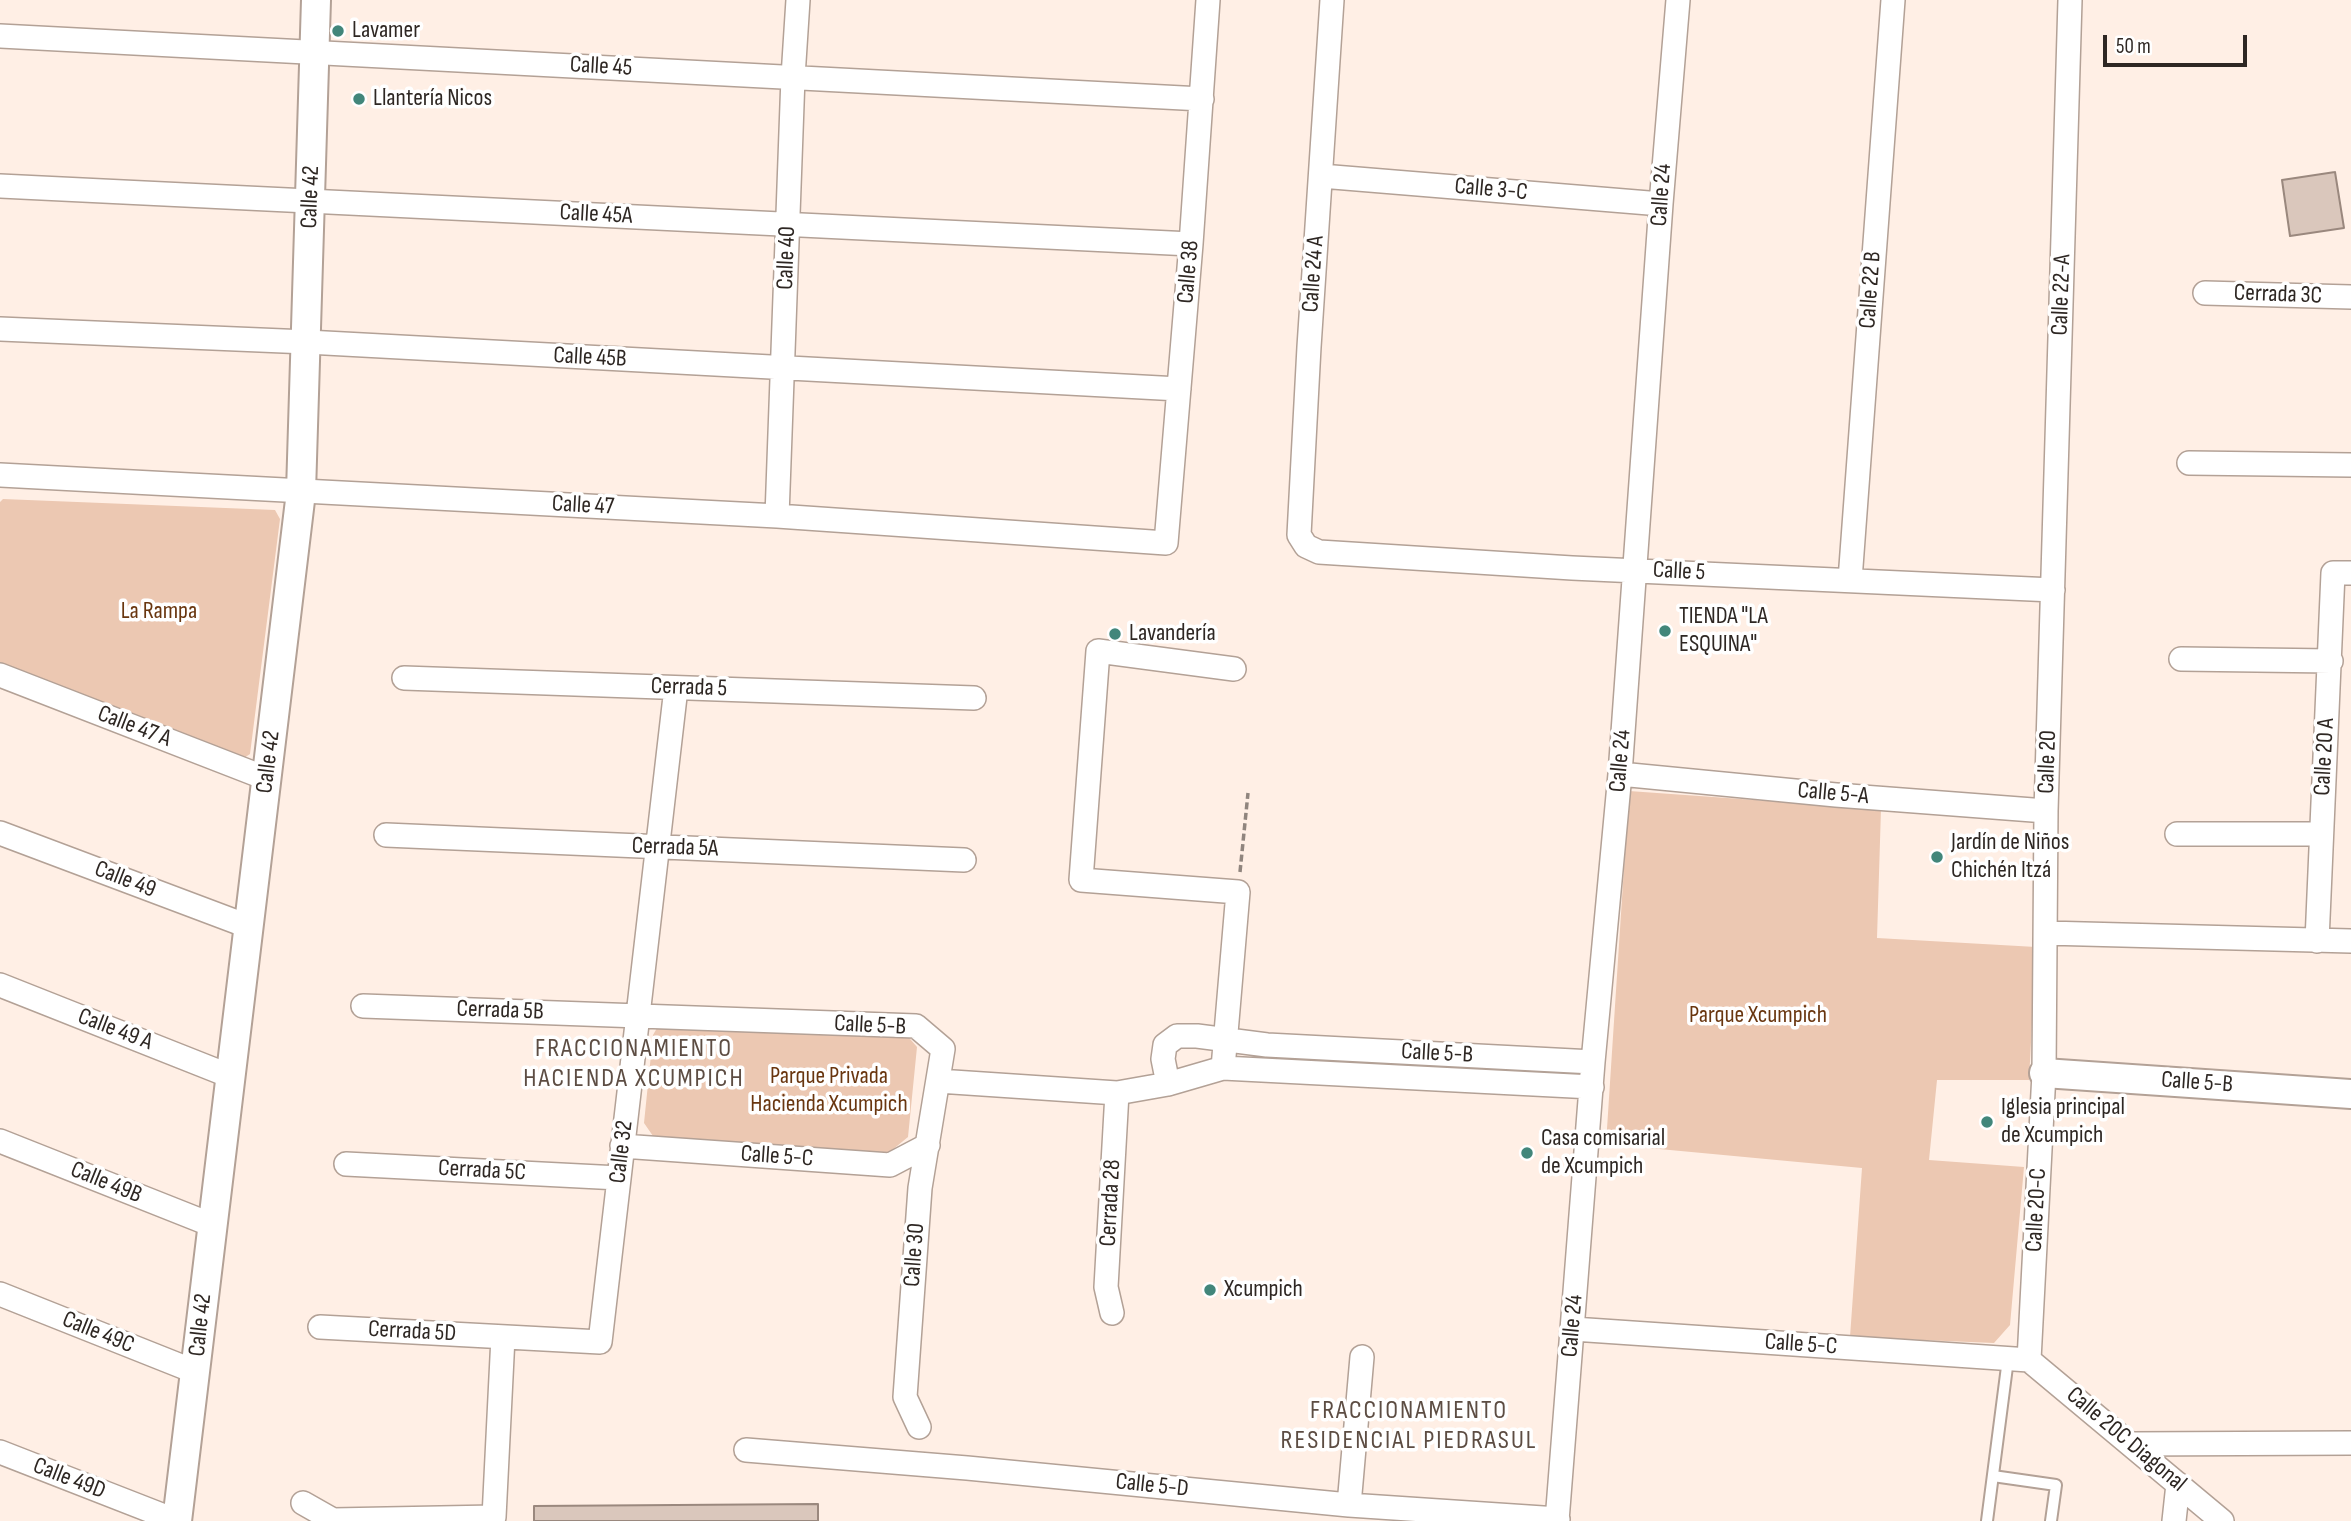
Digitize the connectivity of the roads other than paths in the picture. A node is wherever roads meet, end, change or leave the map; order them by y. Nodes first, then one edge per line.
1 (316, 0) edge
2 (798, 0) edge
3 (1208, 0) edge
4 (1332, 0) edge
5 (1678, 0) edge
6 (1893, 0) edge
7 (2070, 0) edge
8 (0, 36) edge
9 (314, 53) junction
10 (793, 77) junction
11 (1202, 99) junction
12 (1321, 176) junction
13 (0, 186) edge
14 (311, 202) junction
15 (1661, 204) junction
16 (788, 223) junction
17 (1191, 244) junction
18 (2205, 293) dead end
19 (2351, 297) edge
20 (0, 329) edge
21 (307, 342) junction
22 (784, 368) junction
23 (1179, 389) junction
24 (2189, 463) dead end
25 (2351, 465) edge
26 (0, 475) edge
27 (300, 492) junction
28 (777, 516) junction
29 (1166, 544) joint
30 (1306, 546) joint
31 (1635, 570) junction
32 (2342, 573) edge
33 (1850, 580) junction
34 (2053, 590) junction
35 (2181, 659) dead end
36 (2331, 661) junction
37 (1234, 669) dead end
38 (0, 676) edge
39 (404, 678) dead end
40 (676, 688) junction
41 (974, 698) dead end
42 (1620, 774) junction
43 (268, 779) junction
44 (2046, 811) junction
45 (0, 833) edge
46 (2177, 834) dead end
47 (2321, 834) junction
48 (386, 835) dead end
49 (657, 847) junction
50 (964, 860) dead end
51 (250, 927) junction
52 (2046, 933) junction
53 (2317, 941) junction
54 (2351, 941) edge
55 (0, 985) edge
56 (363, 1006) dead end
57 (638, 1016) junction
58 (1225, 1040) junction
59 (1593, 1062) junction
60 (1223, 1068) junction
61 (2044, 1073) junction
62 (230, 1076) junction
63 (938, 1081) junction
64 (1168, 1084) junction
65 (1592, 1087) junction
66 (1116, 1093) junction
67 (2351, 1094) edge
68 (0, 1142) edge
69 (928, 1144) junction
70 (622, 1146) junction
71 (346, 1164) dead end
72 (619, 1178) junction
73 (212, 1225) junction
74 (0, 1294) edge
75 (1112, 1313) dead end
76 (320, 1327) dead end
77 (1573, 1329) junction
78 (503, 1337) junction
79 (1362, 1357) dead end
80 (2019, 1359) junction
81 (196, 1372) junction
82 (919, 1427) dead end
83 (2351, 1443) edge
84 (2131, 1444) junction
85 (746, 1450) dead end
86 (0, 1452) edge
87 (1993, 1476) junction
88 (2178, 1484) junction
89 (303, 1503) dead end
90 (1349, 1504) junction
91 (1557, 1520) edge
92 (177, 1521) edge
93 (1987, 1521) edge
94 (2051, 1521) edge
95 (2174, 1521) edge
96 (2222, 1521) edge

1 - 9 street, Calle 42
2 - 10 street, Calle 40
3 - 11 street, Calle 38
4 - 12 street, Calle 24 A
5 - 15 street, Calle 24
6 - 33 street, Calle 22 B
7 - 34 street, Calle 22-A
8 - 9 street, Calle 45
9 - 10 street, Calle 45
9 - 14 street, Calle 42
10 - 11 street, Calle 45
10 - 16 street, Calle 40
11 - 17 street, Calle 38
12 - 15 street, Calle 3-C
12 - 30 street, Calle 24 A
13 - 14 street, Calle 45A
14 - 16 street, Calle 45A
14 - 21 street, Calle 42
15 - 31 street, Calle 24
16 - 17 street, Calle 45A
16 - 22 street, Calle 40
17 - 23 street, Calle 38
18 - 19 street, Cerrada 3C
20 - 21 street, Calle 45B
21 - 22 street, Calle 45B
21 - 27 street, Calle 42
22 - 23 street, Calle 45B
22 - 28 street, Calle 40
23 - 29 street, Calle 38
24 - 25 street
26 - 27 street, Calle 47
27 - 28 street, Calle 47
27 - 43 street, Calle 42
28 - 29 street, Calle 47
30 - 31 street, Calle 5
31 - 33 street, Calle 5
31 - 42 street, Calle 24
32 - 36 street, Calle 20 A
33 - 34 street, Calle 5
34 - 44 street, Calle 20
35 - 36 street
36 - 47 street, Calle 20 A
37 - 58 street
38 - 43 street, Calle 47 A
39 - 40 street, Cerrada 5
40 - 41 street, Cerrada 5
40 - 49 street, Calle 32
42 - 44 street, Calle 5-A
42 - 59 street, Calle 24
43 - 51 street, Calle 42
44 - 52 street, Calle 20
45 - 51 street, Calle 49
46 - 47 street
47 - 53 street, Calle 20 A
48 - 49 street, Cerrada 5A
49 - 50 street, Cerrada 5A
49 - 57 street, Calle 32
51 - 62 street, Calle 42
52 - 53 street
52 - 61 street, Calle 20-C
53 - 54 street
55 - 62 street, Calle 49 A
56 - 57 street, Cerrada 5B
57 - 63 street, Calle 5-B
57 - 70 street, Calle 32
58 - 59 street, Calle 5-B
58 - 60 street
58 - 64 street, Calle 5-B
59 - 65 street, Calle 24
60 - 64 street, Calle 5-B
60 - 65 street, Calle 5-B
61 - 67 street, Calle 5-B
61 - 80 street, Calle 20-C
62 - 73 street, Calle 42
63 - 66 street, Calle 5-B
63 - 69 street, Calle 30
64 - 66 street, Calle 5-B
65 - 77 street, Calle 24
66 - 75 street, Cerrada 28
68 - 73 street, Calle 49B
69 - 70 street, Calle 5-C
69 - 82 street, Calle 30
70 - 72 street, Calle 32
71 - 72 street, Cerrada 5C
72 - 78 street, Calle 32
73 - 81 street, Calle 42
74 - 81 street, Calle 49C
76 - 78 street, Cerrada 5D
77 - 80 street, Calle 5-C
77 - 91 street, Calle 24
78 - 89 street
79 - 90 street
80 - 84 street, Calle 20C Diagonal
80 - 87 lane
81 - 92 street, Calle 42
83 - 84 street
84 - 88 street, Calle 20C Diagonal
85 - 90 street, Calle 5-D
86 - 92 street, Calle 49D
87 - 93 lane
87 - 94 lane
88 - 95 street
88 - 96 street, Calle 20C Diagonal
90 - 91 street, Calle 5-D

